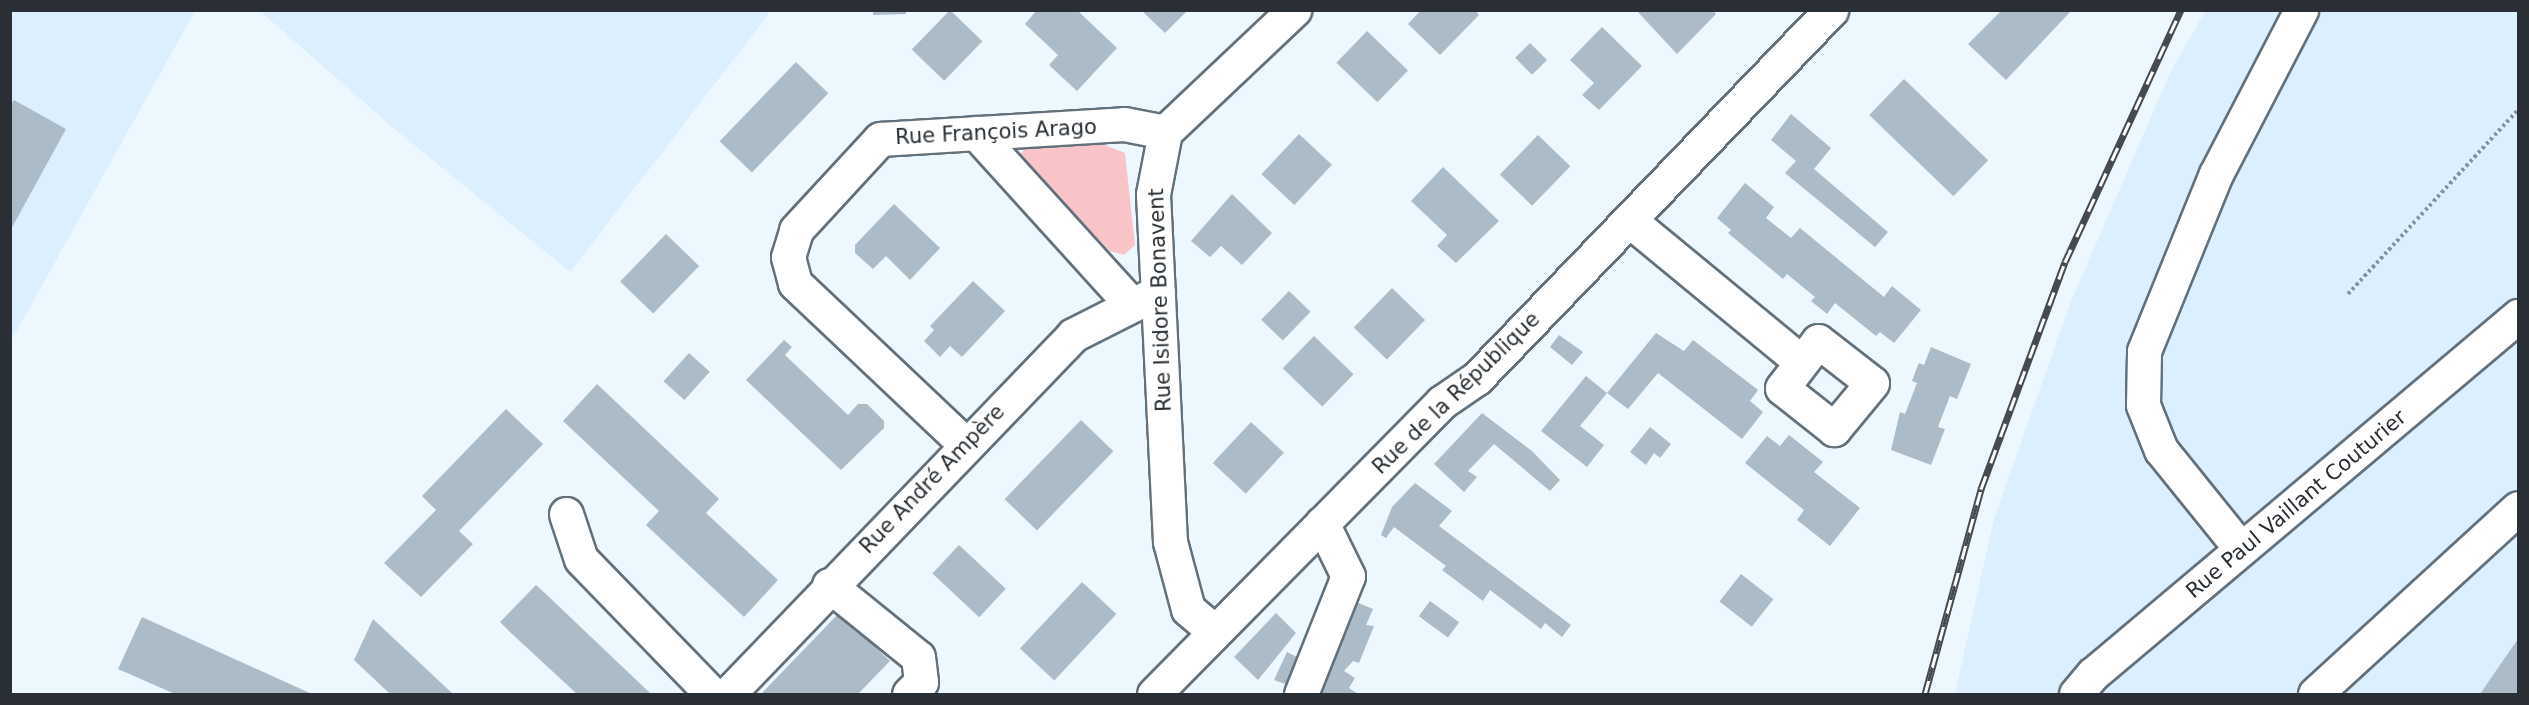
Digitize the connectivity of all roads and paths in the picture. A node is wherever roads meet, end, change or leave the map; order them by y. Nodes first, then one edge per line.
1 (1294, 10) edge
2 (1831, 10) edge
3 (2301, 10) edge
4 (2518, 110) edge
5 (1165, 132) junction
6 (976, 133) junction
7 (1629, 220) junction
8 (2348, 294) dead end
9 (1145, 299) junction
10 (2518, 316) edge
11 (1802, 362) dead end
12 (965, 444) junction
13 (2518, 508) edge
14 (567, 514) dead end
15 (1322, 523) junction
16 (2241, 549) junction
17 (830, 585) junction
18 (1214, 631) junction
19 (712, 694) edge
20 (728, 694) edge
21 (909, 694) edge
22 (1154, 694) edge
23 (1302, 694) edge
24 (2076, 694) edge
25 (2314, 694) edge

1 - 5 street
2 - 7 street, Rue de la République
3 - 16 street
4 - 8 path
5 - 6 street, Rue François Arago
5 - 9 street, Rue Isidore Bonavent
6 - 9 street
6 - 12 street, Rue François Arago
7 - 11 street
7 - 15 street, Rue de la République
9 - 12 street, Rue André Ampère
9 - 18 street, Rue Isidore Bonavent
10 - 16 street, Rue Paul Vaillant Couturier
12 - 17 street, Rue André Ampère
13 - 25 street
14 - 19 street
15 - 18 street, Rue de la République
15 - 23 street
16 - 24 street, Rue Paul Vaillant Couturier
17 - 20 street, Rue André Ampère
17 - 21 street
18 - 22 street, Rue de la République

